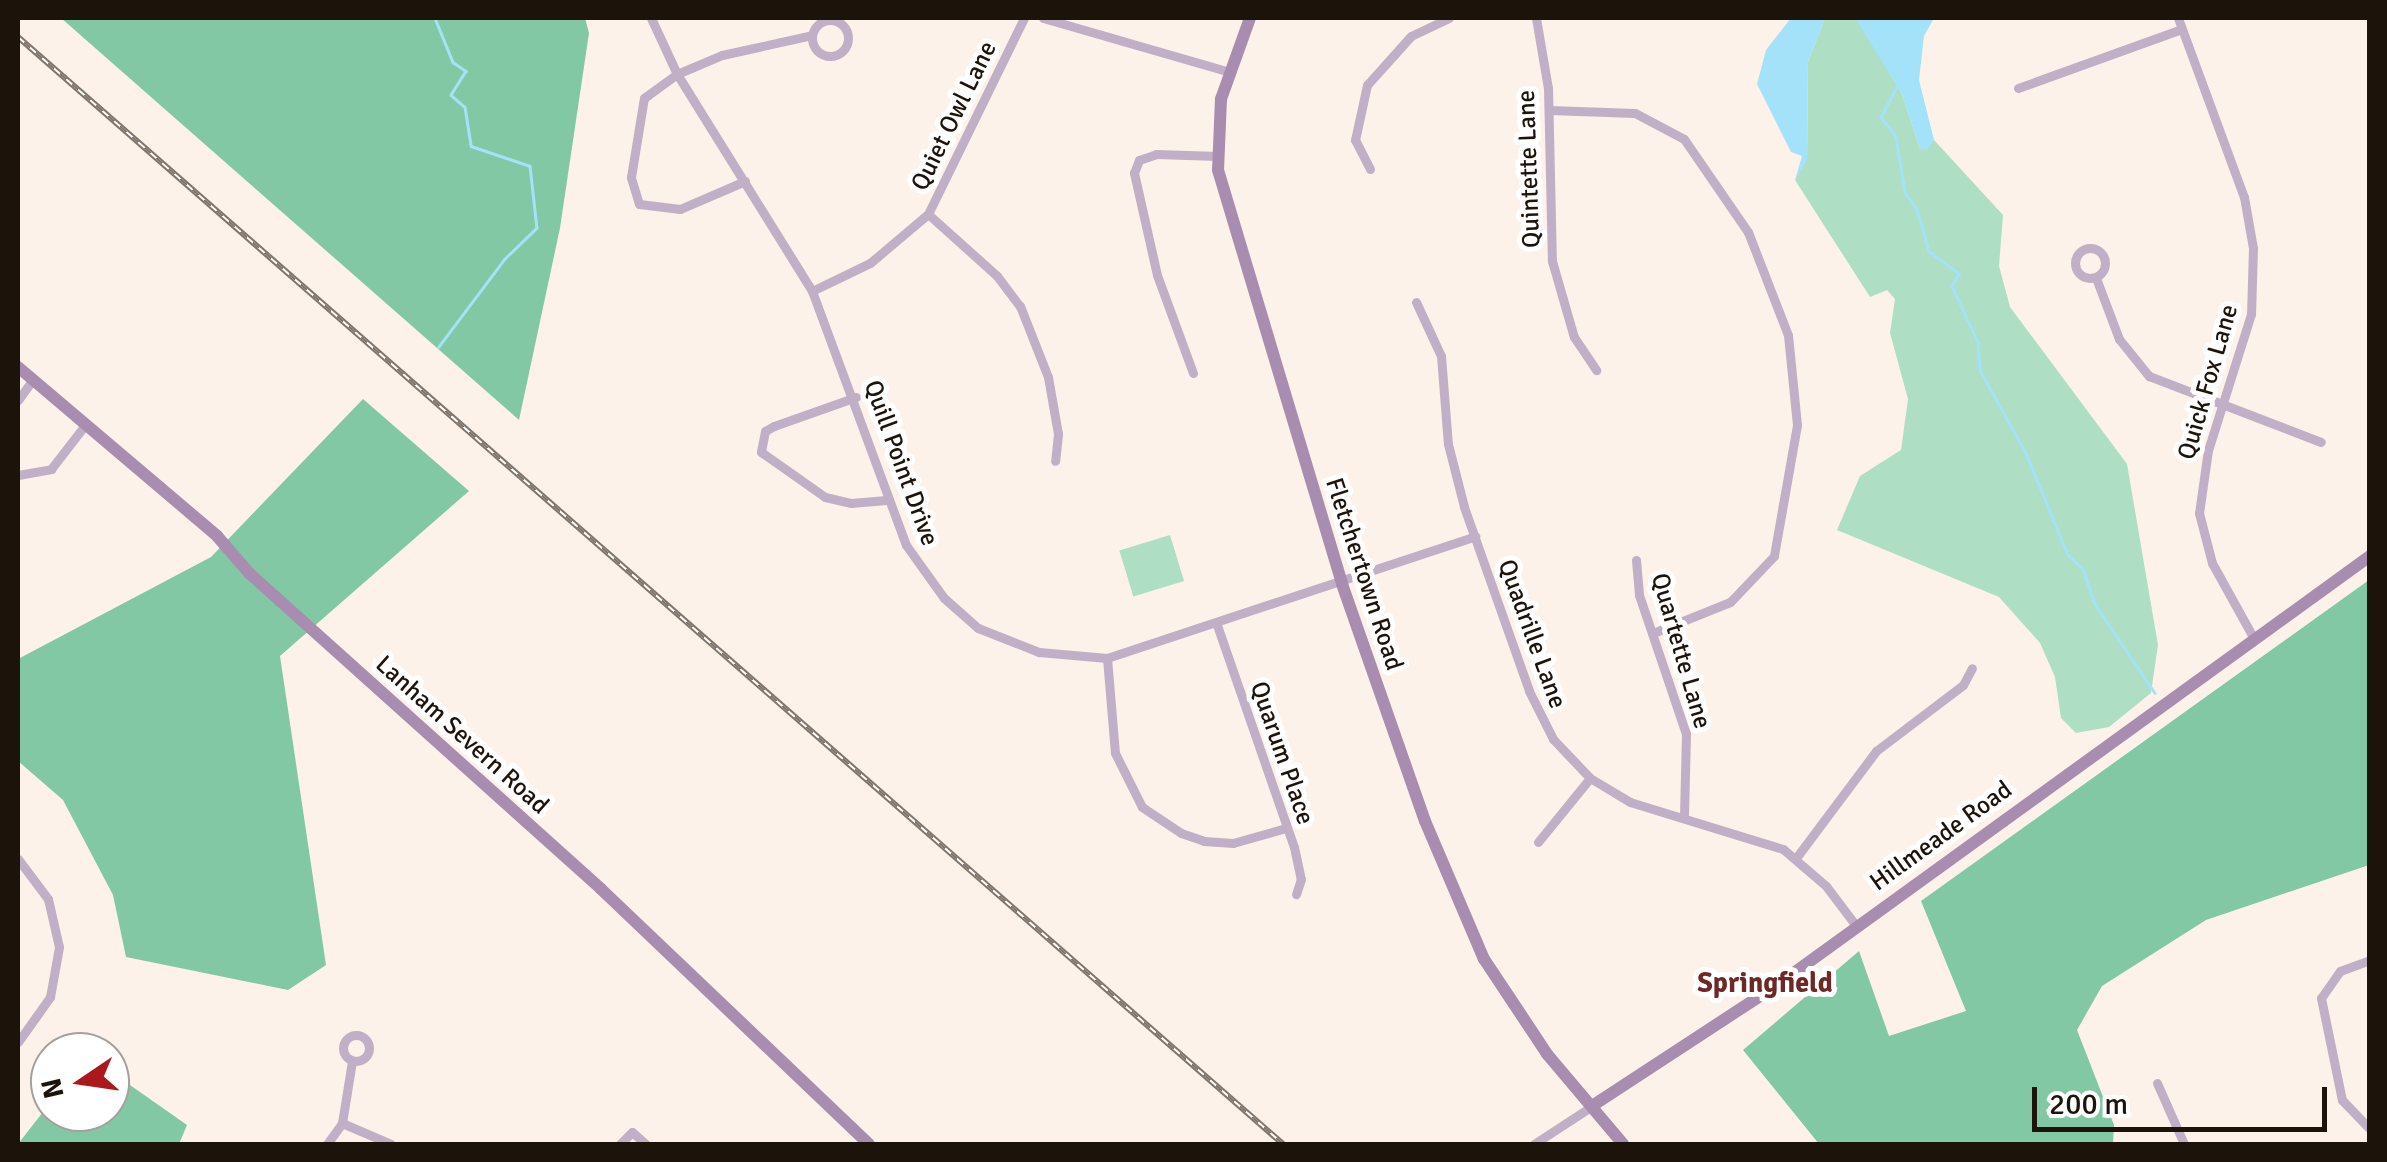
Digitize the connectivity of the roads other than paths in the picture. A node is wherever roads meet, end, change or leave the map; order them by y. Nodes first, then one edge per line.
1 (651, 18) edge
2 (1024, 18) edge
3 (1043, 18) edge
4 (1250, 18) edge
5 (1449, 18) edge
6 (1536, 18) edge
7 (2178, 18) edge
8 (2182, 29) junction
9 (812, 35) junction
10 (1227, 71) junction
11 (677, 74) junction
12 (2018, 88) dead end
13 (1549, 110) junction
14 (1218, 156) junction
15 (1370, 169) dead end
16 (745, 181) junction
17 (928, 214) junction
18 (2096, 278) dead end
19 (812, 291) junction
20 (1416, 302) dead end
21 (18, 367) edge
22 (1596, 370) dead end
23 (1193, 373) dead end
24 (32, 381) junction
25 (856, 397) junction
26 (18, 400) edge
27 (2222, 408) junction
28 (86, 425) junction
29 (2320, 442) dead end
30 (1055, 461) dead end
31 (18, 475) edge
32 (889, 500) junction
33 (1475, 536) junction
34 (2370, 556) edge
35 (1636, 560) dead end
36 (1342, 584) junction
37 (1217, 626) junction
38 (1653, 633) junction
39 (2252, 637) junction
40 (1107, 658) junction
41 (1972, 668) dead end
42 (1590, 778) junction
43 (1684, 814) junction
44 (1286, 828) junction
45 (1538, 842) dead end
46 (1796, 858) junction
47 (18, 859) edge
48 (1296, 894) dead end
49 (1856, 927) junction
50 (2370, 960) edge
51 (18, 1042) edge
52 (352, 1061) dead end
53 (2157, 1083) dead end
54 (1592, 1106) junction
55 (342, 1123) junction
56 (2370, 1129) edge
57 (327, 1144) edge
58 (391, 1144) edge
59 (620, 1144) edge
60 (646, 1144) edge
61 (869, 1144) edge
62 (1534, 1144) edge
63 (1623, 1144) edge
64 (2184, 1144) edge

1 - 11 street, Quill Point Drive
2 - 17 street, Quiet Owl Lane
3 - 10 street
4 - 10 street, Fletchertown Road
5 - 15 street
6 - 13 street, Quintette Lane
7 - 8 street, Quick Fox Lane
8 - 12 street
8 - 27 street, Quick Fox Lane
9 - 9 street
9 - 11 street
10 - 14 street, Fletchertown Road
11 - 16 street, Quill Point Drive
11 - 16 street
13 - 22 street, Quintette Lane
13 - 38 street
14 - 23 street
14 - 36 street, Fletchertown Road
16 - 19 street, Quill Point Drive
17 - 19 street, Quiet Owl Lane
17 - 30 street
18 - 27 street
19 - 25 street, Quill Point Drive
20 - 33 street, Quadrille Lane
21 - 24 street, Lanham Severn Road
24 - 26 street
24 - 28 street, Lanham Severn Road
25 - 32 street, Quill Point Drive
25 - 32 street
27 - 29 street
27 - 39 street, Quick Fox Lane
28 - 31 street
28 - 61 street, Lanham Severn Road
32 - 40 street, Quill Point Drive
33 - 36 street, Quill Point Drive
33 - 42 street, Quadrille Lane
34 - 39 street, Hillmeade Road
35 - 38 street, Quartette Lane
36 - 37 street, Quill Point Drive
36 - 54 street, Fletchertown Road
37 - 40 street, Quill Point Drive
37 - 44 street, Quarum Place
38 - 43 street, Quartette Lane
39 - 49 street, Hillmeade Road
40 - 44 street
41 - 46 street
42 - 43 street, Quadrille Lane
42 - 45 street
43 - 46 street, Quadrille Lane
44 - 48 street, Quarum Place
46 - 49 street, Quadrille Lane
47 - 51 street
49 - 54 street, Hillmeade Road
50 - 56 street
52 - 55 street
53 - 64 street
54 - 62 street, Hillmeade Road
54 - 63 street, Fletchertown Road
55 - 57 street
55 - 58 street
59 - 60 street

